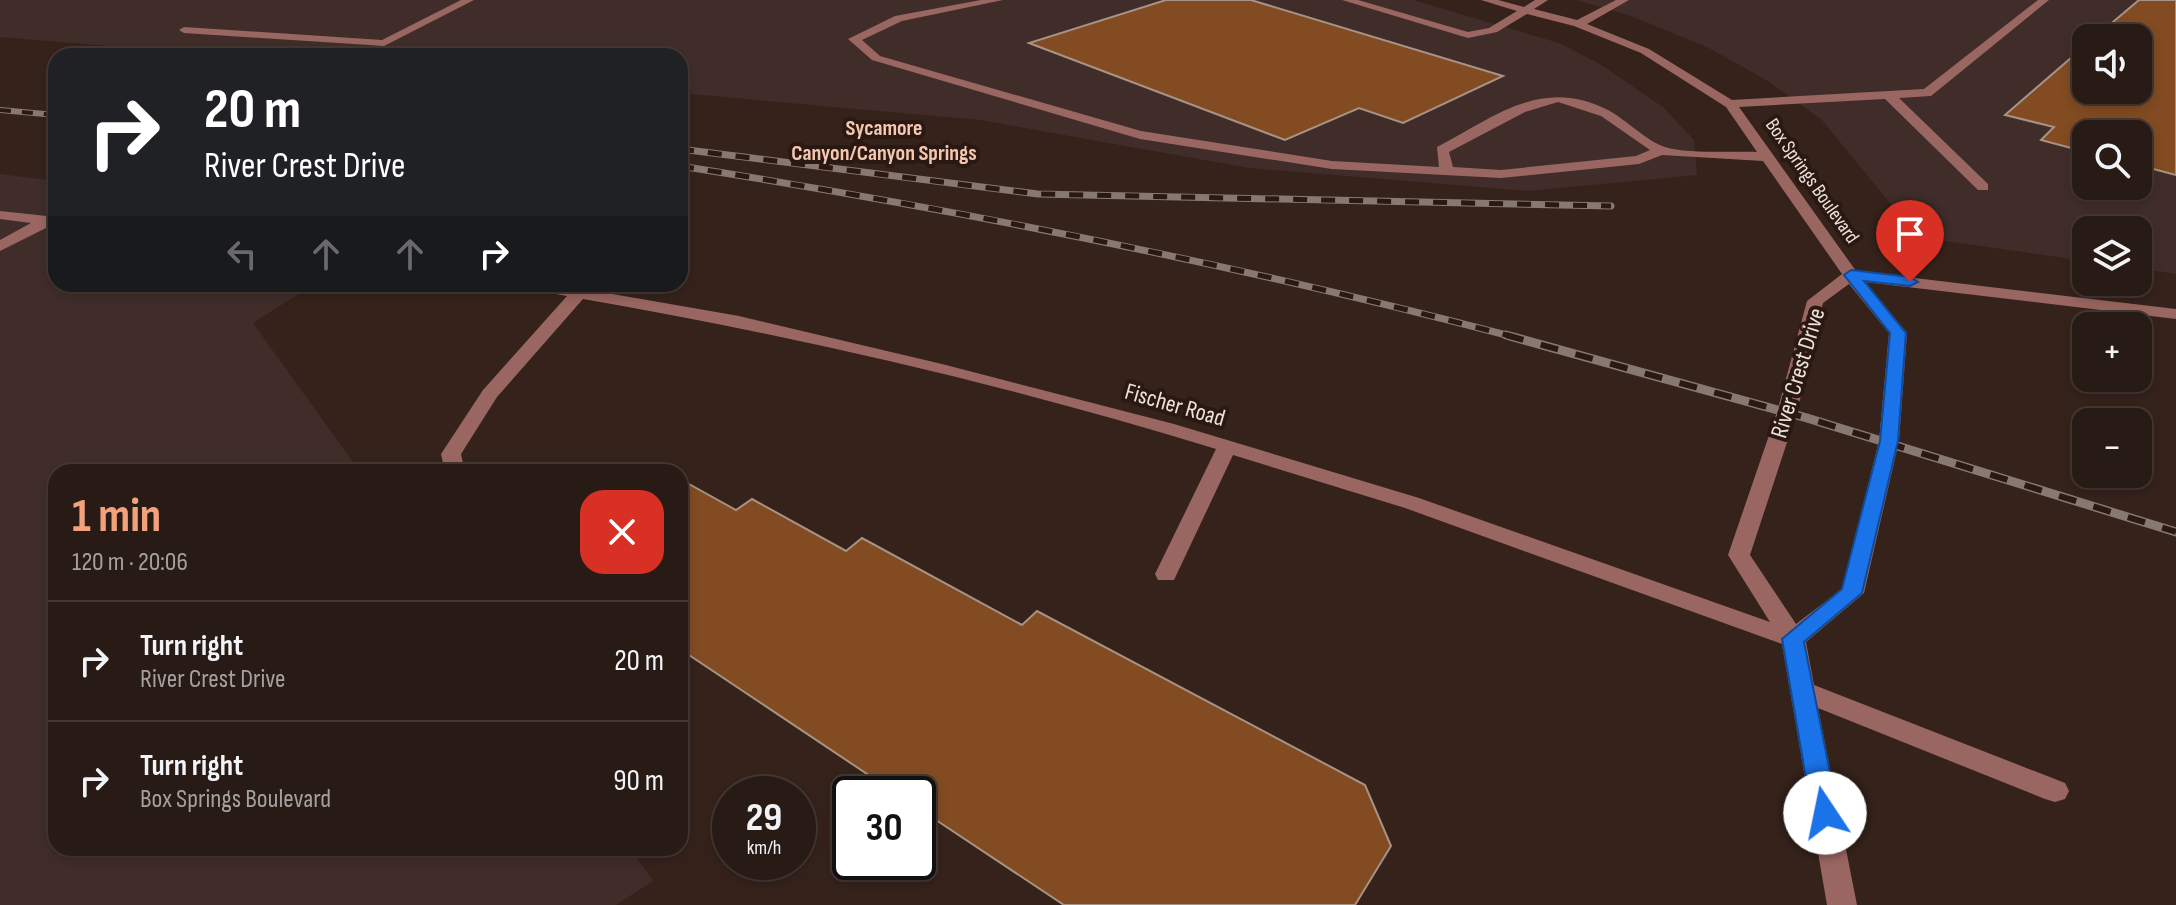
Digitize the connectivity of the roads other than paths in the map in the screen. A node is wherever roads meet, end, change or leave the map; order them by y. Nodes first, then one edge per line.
1 (469, 0) edge
2 (998, 0) edge
3 (1346, 0) edge
4 (1486, 0) edge
5 (1543, 0) edge
6 (1624, 0) edge
7 (2044, 0) edge
8 (1523, 10) junction
9 (1578, 24) junction
10 (184, 30) dead end
11 (1888, 95) junction
12 (1730, 104) junction
13 (1660, 151) junction
14 (1770, 157) junction
15 (1447, 170) junction
16 (1983, 187) dead end
17 (0, 215) edge
18 (48, 221) edge
19 (48, 222) edge
20 (0, 246) edge
21 (1851, 275) junction
22 (573, 292) edge
23 (579, 293) junction
24 (2176, 314) edge
25 (1227, 447) junction
26 (453, 464) edge
27 (1166, 574) dead end
28 (1793, 639) junction
29 (1802, 691) junction
30 (2055, 791) dead end
31 (1842, 905) edge

1 - 10 street
2 - 15 street
3 - 8 street
4 - 8 street, Box Springs Boulevard
5 - 8 street
6 - 9 street
7 - 11 street
8 - 9 street, Box Springs Boulevard
9 - 12 street, Box Springs Boulevard
11 - 12 street
11 - 16 street
12 - 14 street, Box Springs Boulevard
13 - 14 street
13 - 15 street
13 - 15 street
14 - 21 street, Box Springs Boulevard
17 - 18 street
19 - 20 street
21 - 24 street, Box Springs Boulevard
21 - 28 street, River Crest Drive
21 - 28 street
22 - 23 street, Fischer Road
23 - 25 street, Fischer Road
23 - 26 street
25 - 27 street
25 - 28 street, Fischer Road
28 - 29 street, River Crest Drive
29 - 30 street
29 - 31 street, River Crest Drive

